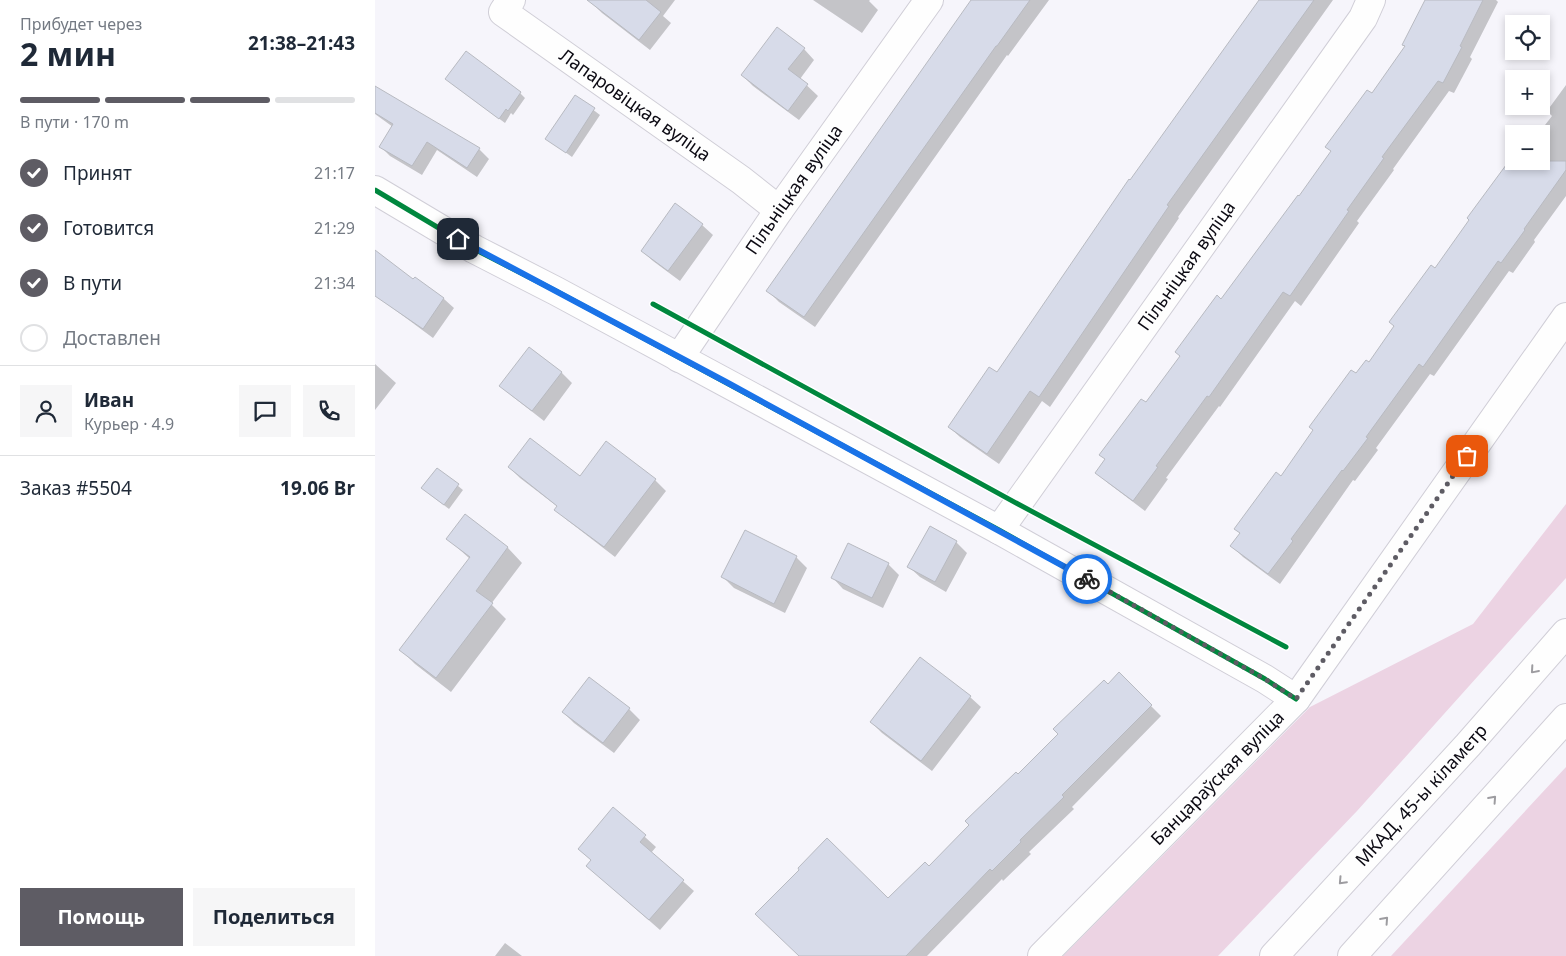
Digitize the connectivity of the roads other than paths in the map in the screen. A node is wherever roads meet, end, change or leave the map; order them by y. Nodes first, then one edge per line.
1 (511, 0) edge
2 (929, 0) edge
3 (1371, 0) edge
4 (375, 190) edge
5 (779, 210) junction
6 (1566, 317) edge
7 (679, 358) junction
8 (999, 530) junction
9 (1566, 633) edge
10 (1296, 699) junction
11 (1566, 718) edge
12 (1042, 956) edge
13 (1273, 956) edge
14 (1352, 956) edge

1 - 5 main road, Лапаровіцкая вуліца
2 - 5 main road, Пільніцкая вуліца
3 - 8 main road, Пільніцкая вуліца
4 - 7 main road
5 - 7 main road, Пільніцкая вуліца
6 - 10 main road, Банцараўская вуліца
7 - 8 main road
8 - 10 main road
9 -> 13 main road, МКАД, 45-ы кіламетр
10 - 12 main road, Банцараўская вуліца
14 -> 11 main road

